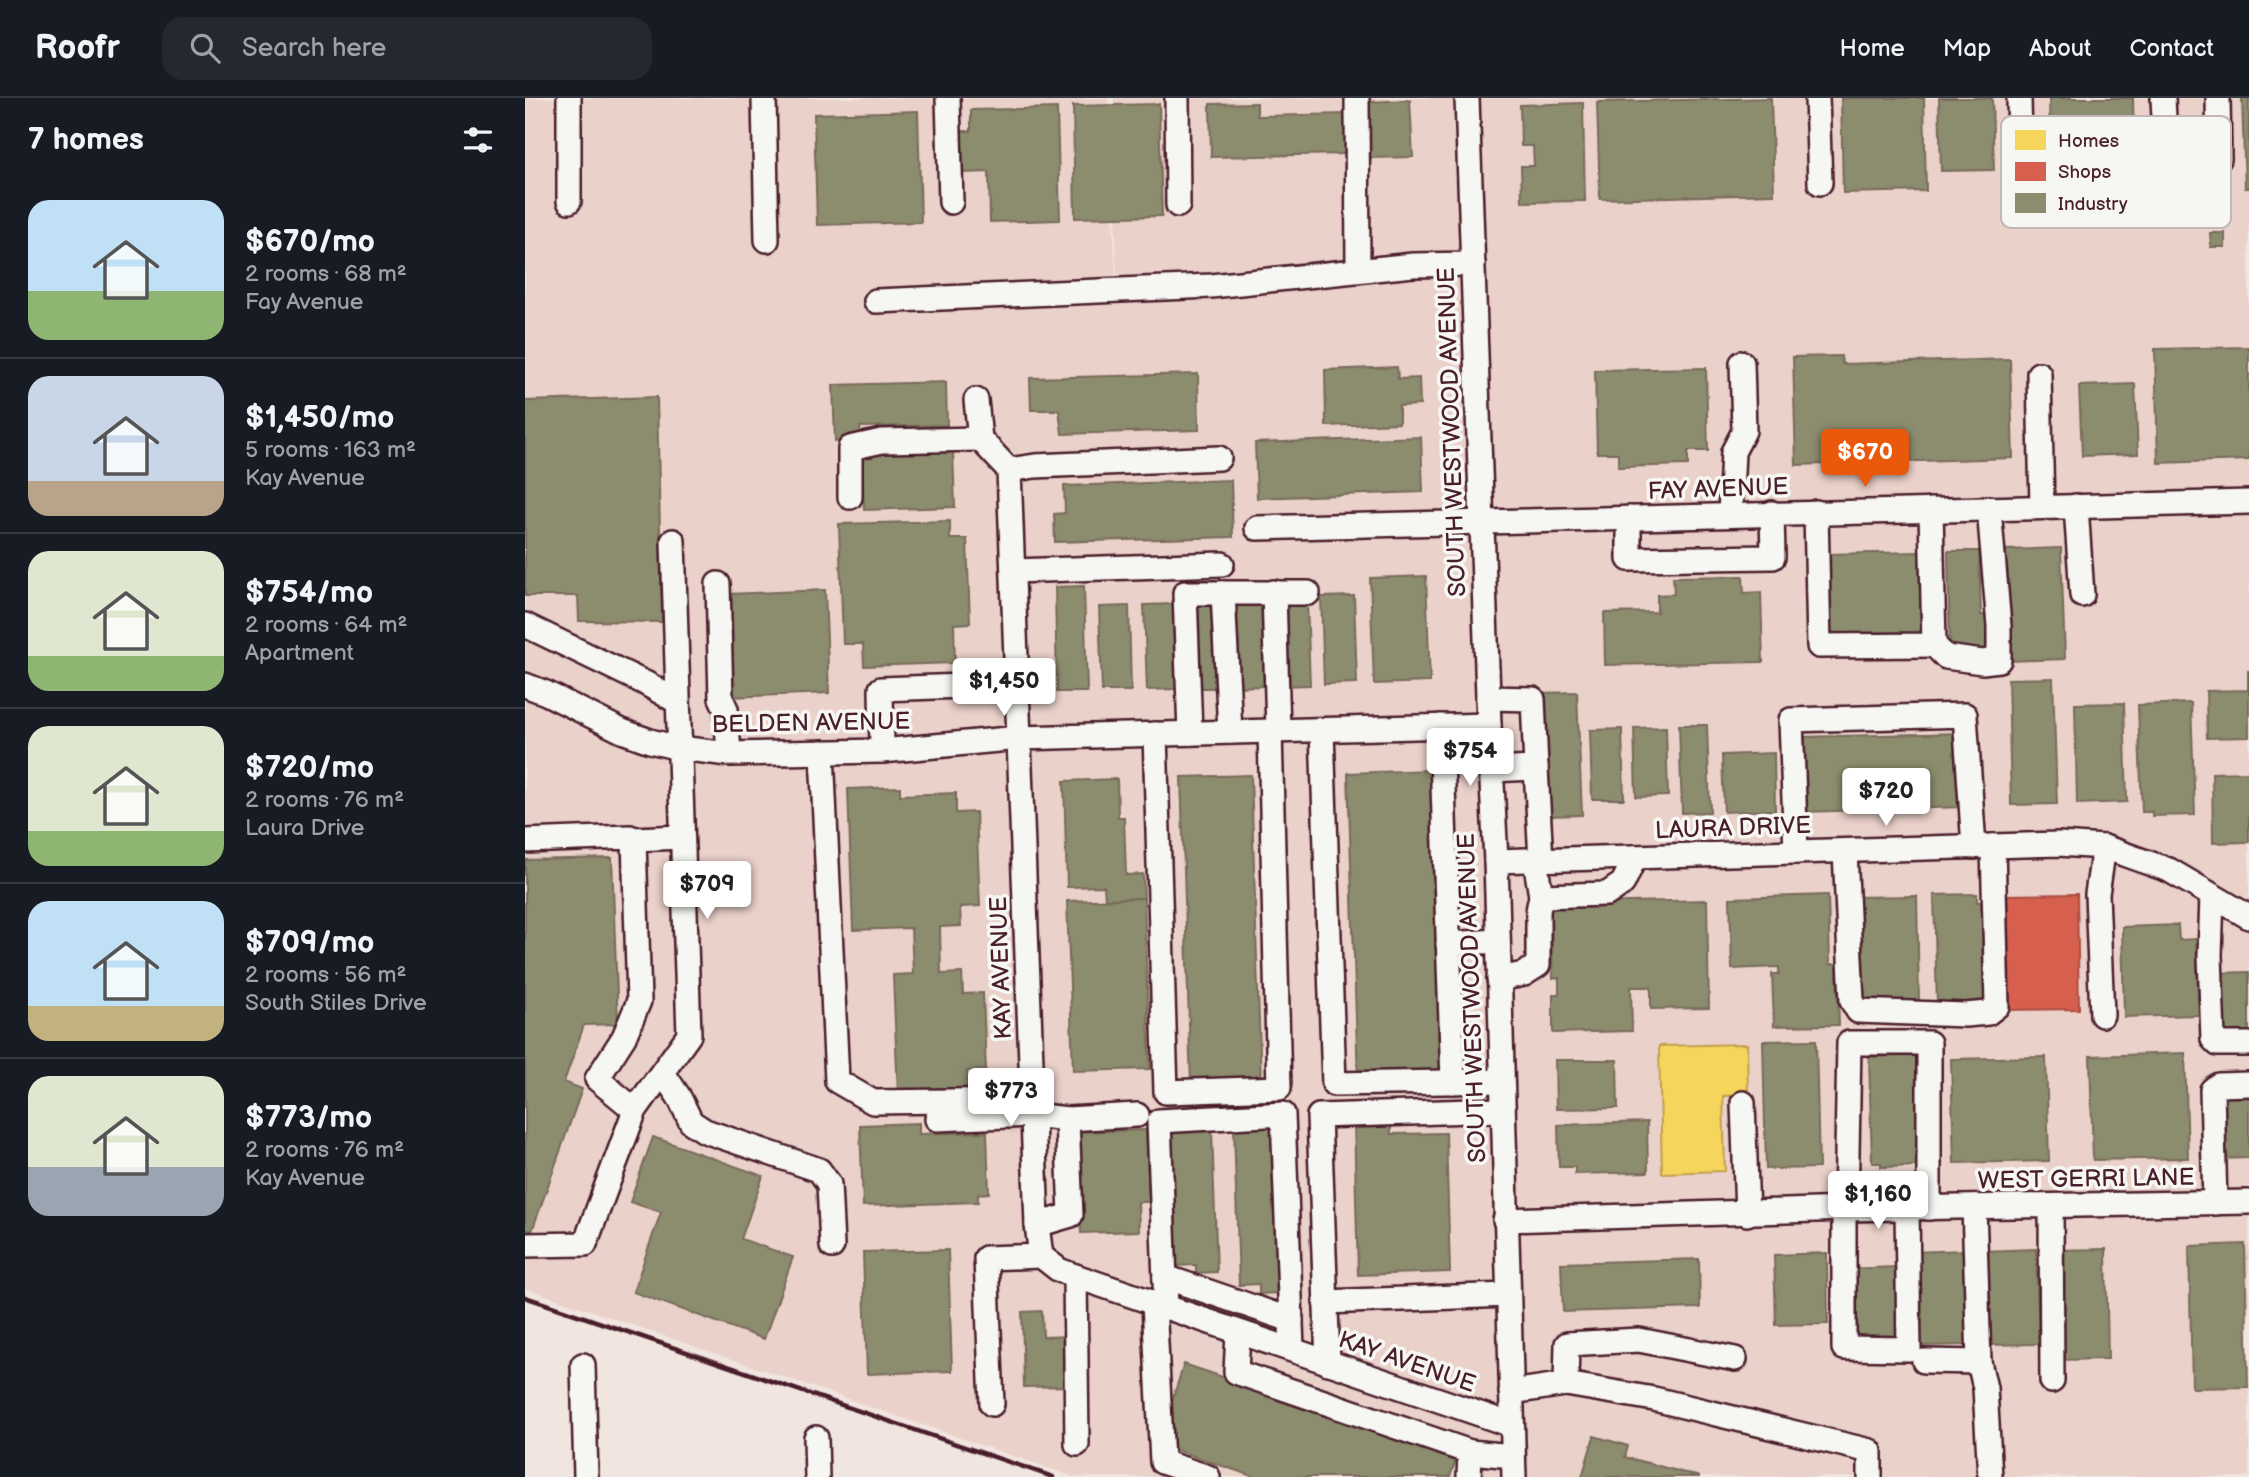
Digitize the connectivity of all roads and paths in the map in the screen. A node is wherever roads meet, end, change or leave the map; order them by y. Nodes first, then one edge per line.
1 (569, 98) edge
2 (764, 98) edge
3 (948, 98) edge
4 (1177, 98) edge
5 (1357, 98) edge
6 (1467, 98) edge
7 (1817, 98) edge
8 (2019, 98) edge
9 (2163, 98) edge
10 (2218, 98) edge
11 (2019, 116) edge
12 (2164, 116) edge
13 (2218, 116) edge
14 (1820, 183) dead end
15 (569, 201) dead end
16 (951, 202) dead end
17 (1178, 205) dead end
18 (768, 240) dead end
19 (1473, 264) junction
20 (1358, 270) junction
21 (876, 301) dead end
22 (1742, 363) dead end
23 (2039, 374) dead end
24 (976, 400) dead end
25 (980, 439) junction
26 (1219, 458) dead end
27 (1009, 470) junction
28 (850, 498) dead end
29 (2249, 502) edge
30 (2076, 506) junction
31 (2042, 507) junction
32 (1989, 508) junction
33 (1931, 510) junction
34 (1816, 512) junction
35 (1772, 513) junction
36 (1730, 515) junction
37 (1629, 518) junction
38 (1482, 522) junction
39 (1257, 528) dead end
40 (673, 541) dead end
41 (1221, 564) dead end
42 (1013, 571) junction
43 (718, 584) dead end
44 (1274, 592) junction
45 (1223, 593) junction
46 (1308, 593) dead end
47 (2082, 595) dead end
48 (525, 625) edge
49 (1934, 645) junction
50 (1018, 684) junction
51 (525, 685) edge
52 (1488, 698) junction
53 (678, 702) junction
54 (1489, 725) junction
55 (1441, 726) junction
56 (1322, 730) junction
57 (1274, 731) junction
58 (1230, 732) junction
59 (1190, 733) junction
60 (1155, 734) junction
61 (1020, 738) junction
62 (679, 748) junction
63 (882, 751) junction
64 (822, 752) junction
65 (729, 754) junction
66 (1536, 768) junction
67 (1491, 769) junction
68 (682, 837) junction
69 (634, 839) junction
70 (525, 841) edge
71 (1983, 847) junction
72 (2104, 847) junction
73 (1845, 851) junction
74 (1795, 852) junction
75 (1635, 857) junction
76 (1538, 860) junction
77 (1496, 861) junction
78 (2212, 895) junction
79 (1541, 896) junction
80 (2249, 917) edge
81 (1498, 941) junction
82 (1448, 944) junction
83 (1499, 979) junction
84 (2102, 1015) dead end
85 (2249, 1044) edge
86 (663, 1073) junction
87 (1501, 1081) junction
88 (1453, 1082) junction
89 (2249, 1084) edge
90 (1743, 1102) dead end
91 (1033, 1107) junction
92 (635, 1110) junction
93 (1502, 1110) junction
94 (1137, 1115) dead end
95 (937, 1119) dead end
96 (1067, 1119) junction
97 (2249, 1202) edge
98 (2215, 1203) junction
99 (2051, 1206) junction
100 (1974, 1207) junction
101 (1918, 1208) junction
102 (1845, 1210) junction
103 (1747, 1214) junction
104 (1505, 1220) junction
105 (1037, 1225) junction
106 (525, 1245) edge
107 (832, 1246) dead end
108 (1041, 1256) junction
109 (1075, 1276) junction
110 (1165, 1277) junction
111 (1508, 1295) junction
112 (1325, 1301) junction
113 (1160, 1306) junction
114 (1291, 1320) junction
115 (1238, 1333) junction
116 (1292, 1349) junction
117 (1735, 1359) dead end
118 (1924, 1362) dead end
119 (1979, 1362) junction
120 (1328, 1363) junction
121 (583, 1365) dead end
122 (2052, 1381) dead end
123 (1566, 1384) junction
124 (1511, 1392) junction
125 (992, 1404) dead end
126 (1512, 1424) junction
127 (816, 1438) dead end
128 (1077, 1444) dead end
129 (1470, 1452) junction
130 (1513, 1466) edge
131 (586, 1477) edge
132 (817, 1477) edge
133 (1208, 1477) edge
134 (1469, 1477) edge
135 (1870, 1477) edge
136 (1990, 1477) edge

1 - 15 street
2 - 18 street
3 - 16 street
4 - 17 street
5 - 20 street
6 - 19 street, SOUTH WESTWOOD AVENUE
7 - 14 street
8 - 11 street
9 - 12 street
10 - 13 street
19 - 20 street
19 - 38 street, SOUTH WESTWOOD AVENUE
20 - 21 street
22 - 36 street
23 - 31 street
24 - 25 street
25 - 27 street
25 - 28 street
26 - 27 street
27 - 42 street, KAY AVENUE
29 - 30 street, FAY AVENUE
30 - 31 street, FAY AVENUE
30 - 47 street
31 - 32 street, FAY AVENUE
32 - 33 street, FAY AVENUE
32 - 49 street
33 - 34 street, FAY AVENUE
33 - 49 street
34 - 35 street, FAY AVENUE
34 - 49 street
35 - 36 street, FAY AVENUE
35 - 37 street
36 - 37 street, FAY AVENUE
37 - 38 street, FAY AVENUE
38 - 39 street, FAY AVENUE
38 - 52 street, SOUTH WESTWOOD AVENUE
40 - 53 street
41 - 42 street
42 - 50 street, KAY AVENUE
43 - 65 street
44 - 45 street
44 - 46 street
44 - 57 street
45 - 58 street
45 - 59 street
48 - 53 street
50 - 61 street, KAY AVENUE
50 - 63 street
51 - 62 street, BELDEN AVENUE
52 - 54 street, SOUTH WESTWOOD AVENUE
52 - 66 street
53 - 62 street
54 - 55 street, BELDEN AVENUE
54 - 67 street, SOUTH WESTWOOD AVENUE
55 - 56 street, BELDEN AVENUE
55 - 82 street
56 - 57 street, BELDEN AVENUE
56 - 88 street
57 - 58 street, BELDEN AVENUE
57 - 60 street
58 - 59 street, BELDEN AVENUE
59 - 60 street, BELDEN AVENUE
60 - 61 street, BELDEN AVENUE
61 - 63 street, BELDEN AVENUE
61 - 91 street, KAY AVENUE
62 - 65 street, BELDEN AVENUE
62 - 68 street
63 - 64 street, BELDEN AVENUE
64 - 65 street, BELDEN AVENUE
64 - 91 street
66 - 67 street
66 - 76 street
67 - 77 street, SOUTH WESTWOOD AVENUE
68 - 69 street
68 - 86 street
69 - 70 street
69 - 92 street
71 - 72 street, LAURA DRIVE
71 - 73 street, LAURA DRIVE
71 - 73 street
71 - 74 street
72 - 78 street, LAURA DRIVE
72 - 84 street
73 - 74 street, LAURA DRIVE
74 - 75 street, LAURA DRIVE
75 - 76 street, LAURA DRIVE
75 - 79 street
76 - 77 street, LAURA DRIVE
76 - 79 street
77 - 81 street, SOUTH WESTWOOD AVENUE
78 - 80 street, LAURA DRIVE
78 - 85 street
79 - 83 street
81 - 82 street
81 - 83 street, SOUTH WESTWOOD AVENUE
82 - 88 street
83 - 87 street, SOUTH WESTWOOD AVENUE
86 - 92 street
86 - 107 street
87 - 88 street
87 - 93 street, SOUTH WESTWOOD AVENUE
89 - 98 street
90 - 103 street
91 - 95 street
91 - 96 street
91 - 105 street, KAY AVENUE
92 - 106 street
93 - 104 street, SOUTH WESTWOOD AVENUE
93 - 112 street
94 - 96 street
96 - 105 street
97 - 98 street, WEST GERRI LANE
98 - 99 street, WEST GERRI LANE
99 - 100 street, WEST GERRI LANE
99 - 122 street
100 - 101 street, WEST GERRI LANE
100 - 119 street
101 - 102 street, WEST GERRI LANE
101 - 102 street
101 - 102 street
102 - 103 street, WEST GERRI LANE
103 - 104 street, WEST GERRI LANE
104 - 111 street, SOUTH WESTWOOD AVENUE
105 - 108 street, KAY AVENUE
108 - 109 street, KAY AVENUE
108 - 125 street
109 - 113 street, KAY AVENUE
109 - 128 street
110 - 113 street
110 - 114 street
110 - 114 street
111 - 112 street
111 - 124 street, SOUTH WESTWOOD AVENUE
112 - 120 street
113 - 115 street, KAY AVENUE
113 - 133 street
114 - 116 street
115 - 116 street, KAY AVENUE
115 - 129 street
116 - 120 street, KAY AVENUE
117 - 123 street
118 - 119 street
119 - 136 street
120 - 126 street, KAY AVENUE
121 - 131 street
123 - 124 street
123 - 135 street
124 - 126 street, SOUTH WESTWOOD AVENUE
126 - 130 street, SOUTH WESTWOOD AVENUE
127 - 132 street
129 - 130 street
129 - 134 street

